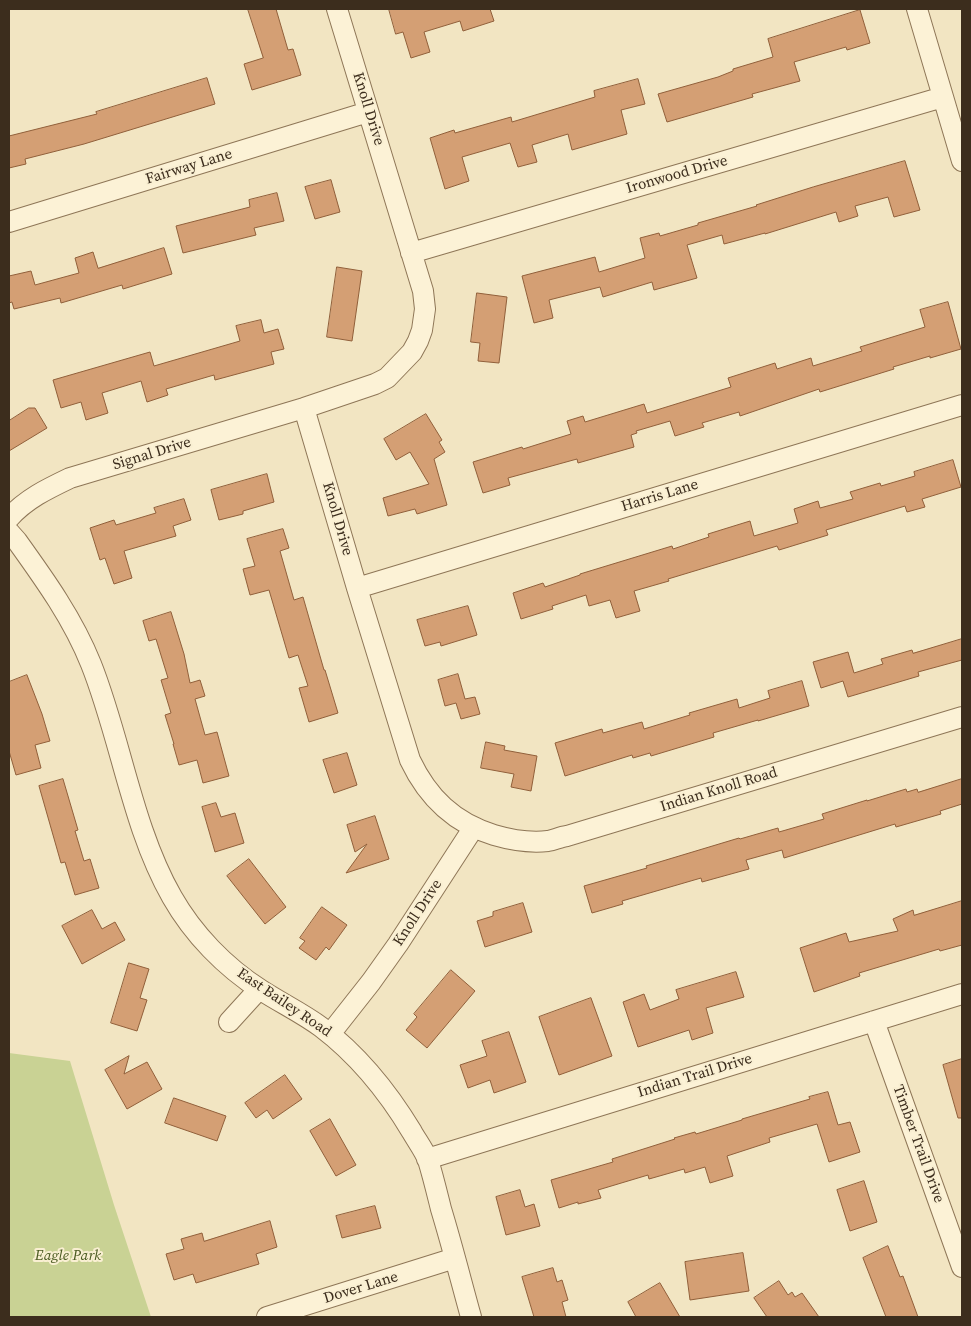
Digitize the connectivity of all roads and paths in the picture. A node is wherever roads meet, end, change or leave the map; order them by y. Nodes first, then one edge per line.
1 (338, 9) edge
2 (916, 9) edge
3 (943, 97) junction
4 (368, 112) junction
5 (962, 161) edge
6 (9, 222) edge
7 (411, 253) junction
8 (962, 405) edge
9 (304, 408) junction
10 (9, 518) edge
11 (9, 532) edge
12 (357, 588) junction
13 (962, 716) edge
14 (474, 827) junction
15 (259, 989) junction
16 (962, 994) edge
17 (874, 1021) junction
18 (228, 1022) dead end
19 (330, 1034) junction
20 (427, 1159) junction
21 (455, 1258) junction
22 (962, 1268) edge
23 (267, 1317) edge
24 (471, 1317) edge

1 - 4 street, Knoll Drive
2 - 3 street
3 - 5 street
3 - 7 street, Ironwood Drive
4 - 6 street, Fairway Lane
4 - 7 street, Knoll Drive
7 - 9 street, Knoll Drive
8 - 12 street, Harris Lane
9 - 10 street, Signal Drive
9 - 12 street, Knoll Drive
11 - 15 street, East Bailey Road
12 - 14 street, Knoll Drive
13 - 14 street, Indian Knoll Road
14 - 19 street, Knoll Drive
15 - 18 street
15 - 19 street, East Bailey Road
16 - 17 street, Indian Trail Drive
17 - 20 street, Indian Trail Drive
17 - 22 street, Timber Trail Drive
19 - 20 street, East Bailey Road
20 - 21 street, East Bailey Road
21 - 23 street, Dover Lane
21 - 24 street, East Bailey Road

